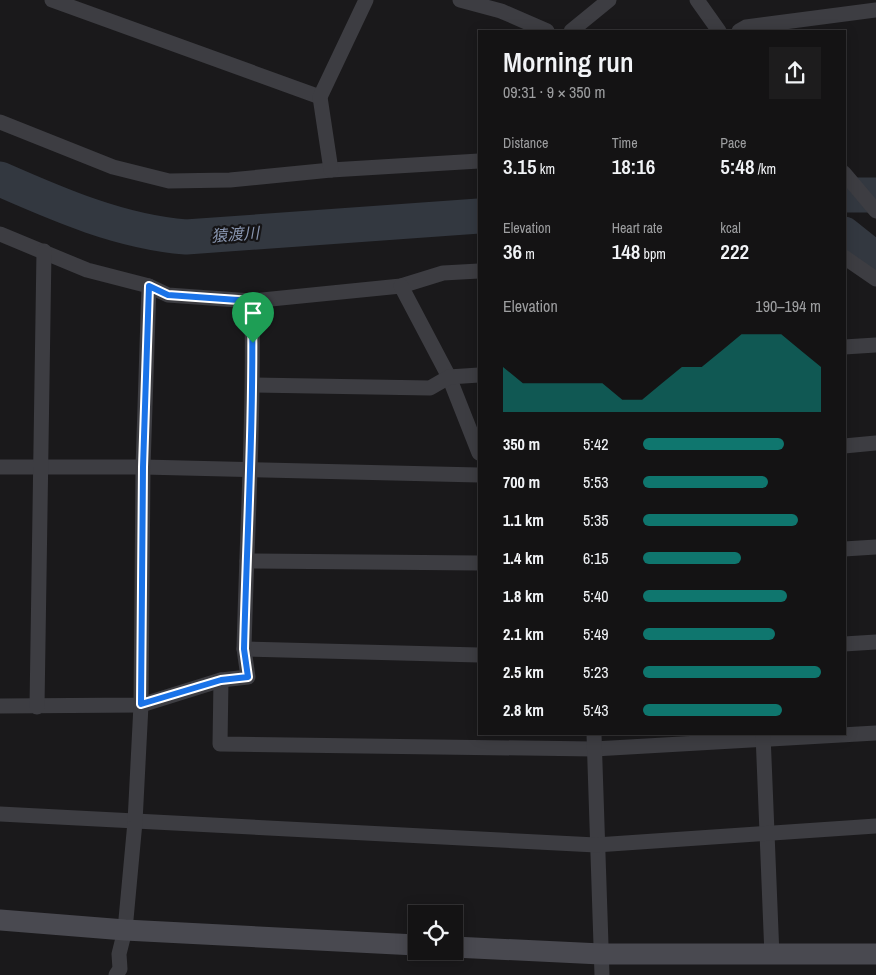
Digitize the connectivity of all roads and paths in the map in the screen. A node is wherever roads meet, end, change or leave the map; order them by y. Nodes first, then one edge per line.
1 (52, 0) edge
2 (366, 0) edge
3 (460, 0) edge
4 (609, 0) edge
5 (697, 0) edge
6 (876, 10) edge
7 (545, 30) edge
8 (572, 30) edge
9 (718, 30) edge
10 (740, 30) edge
11 (320, 97) junction
12 (0, 122) edge
13 (478, 161) edge
14 (331, 170) junction
15 (846, 175) edge
16 (876, 211) edge
17 (0, 234) edge
18 (44, 251) junction
19 (846, 258) edge
20 (478, 271) edge
21 (876, 279) edge
22 (149, 286) junction
23 (401, 286) junction
24 (252, 301) junction
25 (876, 345) edge
26 (846, 347) edge
27 (478, 375) edge
28 (449, 377) junction
29 (254, 384) junction
30 (876, 443) edge
31 (846, 446) edge
32 (478, 450) edge
33 (0, 467) edge
34 (42, 467) junction
35 (143, 467) junction
36 (249, 471) junction
37 (478, 475) edge
38 (876, 547) edge
39 (846, 549) edge
40 (247, 561) junction
41 (478, 563) edge
42 (876, 642) edge
43 (846, 644) edge
44 (244, 649) junction
45 (478, 655) edge
46 (221, 680) junction
47 (141, 704) junction
48 (0, 706) edge
49 (36, 707) junction
50 (876, 733) edge
51 (846, 734) edge
52 (594, 735) edge
53 (820, 735) edge
54 (764, 737) edge
55 (594, 749) junction
56 (0, 814) edge
57 (135, 822) junction
58 (876, 826) edge
59 (767, 833) junction
60 (596, 845) junction
61 (0, 920) edge
62 (125, 930) junction
63 (408, 945) edge
64 (463, 948) edge
65 (876, 954) edge
66 (772, 956) junction
67 (602, 965) edge
68 (120, 973) edge

1 - 11 street
2 - 11 street
3 - 7 street
4 - 8 street
5 - 9 street
6 - 10 street
11 - 14 street
12 - 14 street
13 - 14 street
15 - 16 street
17 - 18 street
18 - 22 street
18 - 34 street
19 - 21 street
20 - 23 street
22 - 24 street
22 - 35 street
23 - 24 street
23 - 28 street
24 - 29 street
25 - 26 street
27 - 28 street
28 - 29 street
28 - 32 street
29 - 36 street
30 - 31 street
33 - 34 street
34 - 35 street
34 - 49 street
35 - 36 street
35 - 47 street
36 - 37 street
36 - 40 street
38 - 39 street
40 - 41 street
40 - 44 street
42 - 43 street
44 - 45 street
44 - 46 street
46 - 47 street
46 - 55 street
47 - 49 street
47 - 57 street
48 - 49 street
50 - 51 street
52 - 55 street
53 - 54 street
54 - 55 street
54 - 59 street
55 - 60 street
56 - 57 street
57 - 60 street
57 - 62 street
58 - 59 street
59 - 60 street
59 - 66 street
60 - 67 street
61 - 62 street
62 - 63 street
62 - 68 street
64 - 67 street
65 - 66 street
66 - 67 street

